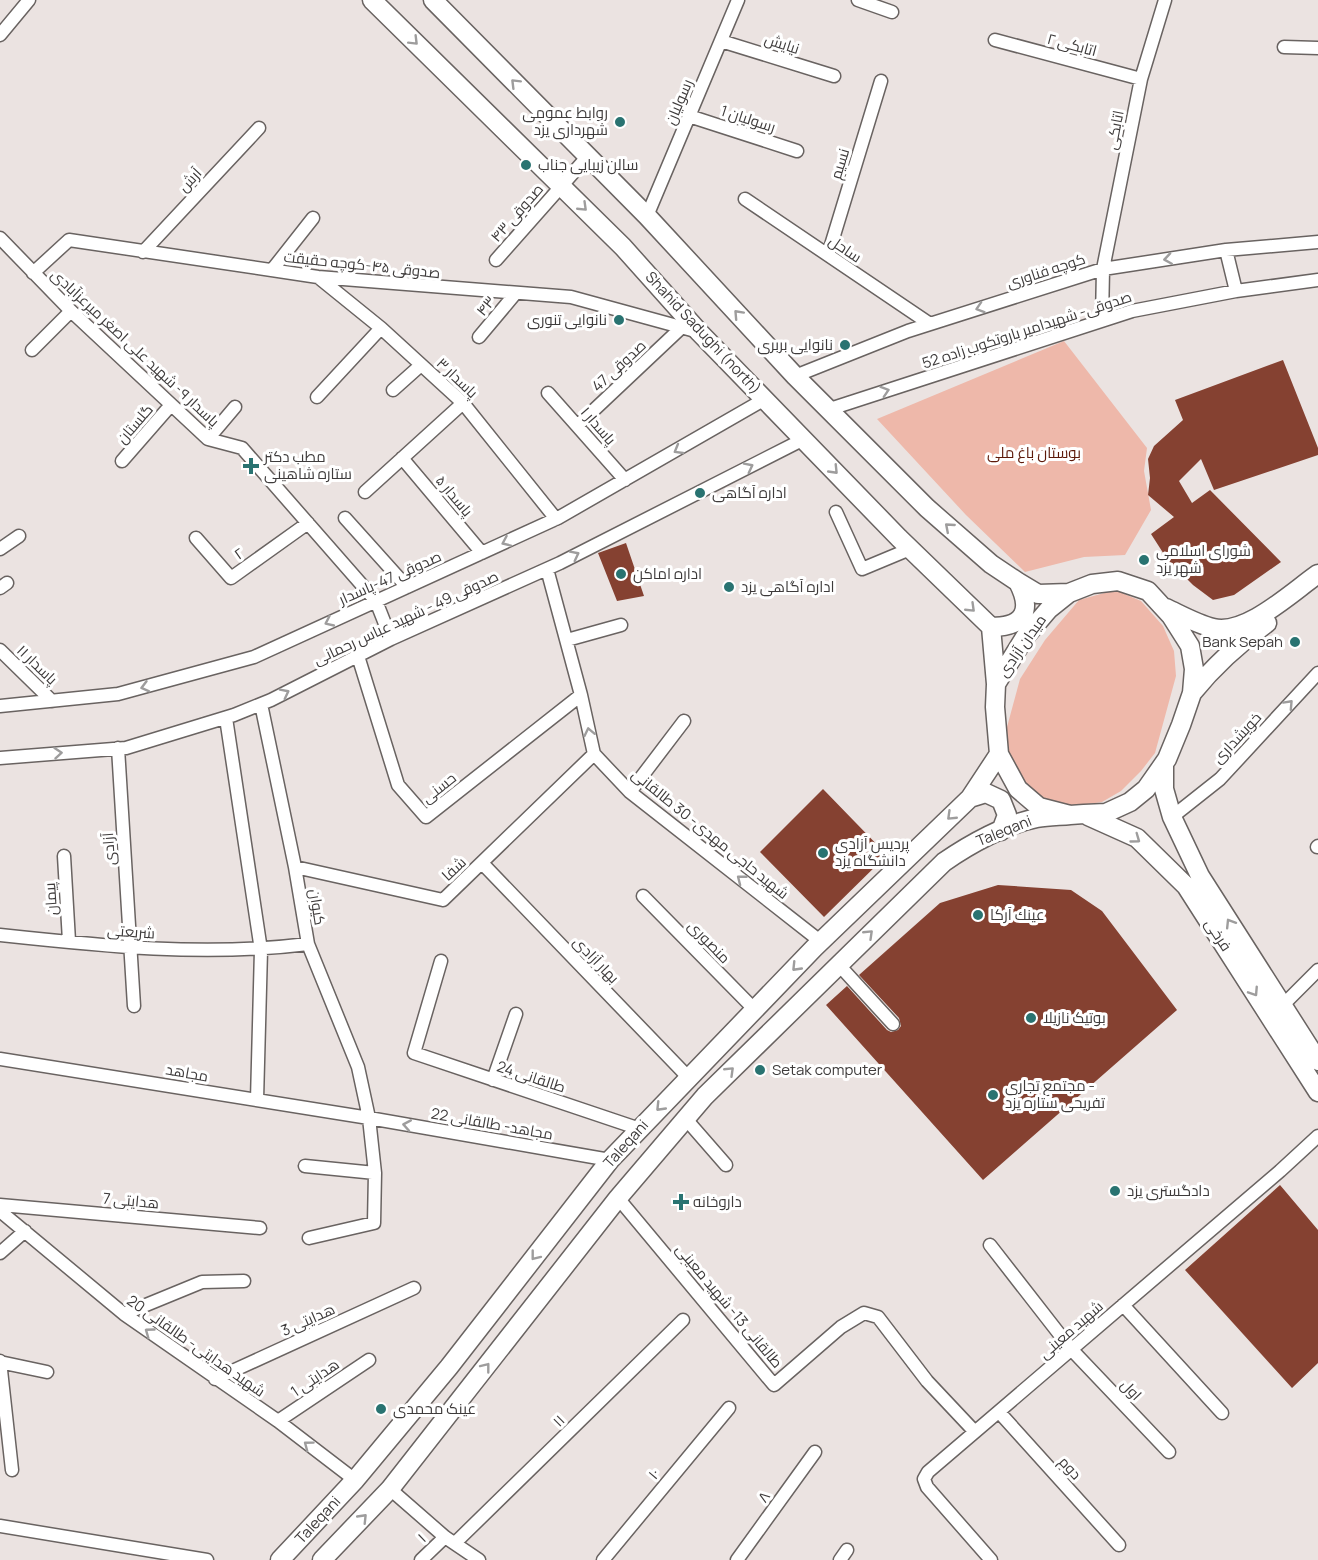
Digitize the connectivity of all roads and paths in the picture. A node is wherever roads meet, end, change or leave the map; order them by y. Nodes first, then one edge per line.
1 (29, 0) edge
2 (372, 0) edge
3 (433, 0) edge
4 (738, 0) edge
5 (858, 0) edge
6 (1165, 0) edge
7 (892, 12) dead end
8 (0, 34) edge
9 (721, 40) junction
10 (995, 40) dead end
11 (1284, 46) dead end
12 (1318, 48) edge
13 (834, 76) dead end
14 (1141, 79) junction
15 (881, 81) dead end
16 (689, 116) junction
17 (259, 128) dead end
18 (797, 151) dead end
19 (588, 156) junction
20 (561, 186) junction
21 (744, 199) dead end
22 (647, 216) junction
23 (313, 218) dead end
24 (0, 238) edge
25 (1318, 242) edge
26 (1226, 250) junction
27 (144, 252) junction
28 (828, 255) junction
29 (496, 260) dead end
30 (1103, 269) junction
31 (272, 270) junction
32 (33, 273) junction
33 (318, 277) junction
34 (1318, 280) edge
35 (1236, 291) junction
36 (515, 294) junction
37 (71, 311) junction
38 (1102, 321) junction
39 (930, 324) junction
40 (381, 328) junction
41 (690, 330) junction
42 (479, 337) dead end
43 (32, 350) dead end
44 (421, 365) junction
45 (795, 376) junction
46 (393, 390) dead end
47 (548, 393) dead end
48 (317, 397) dead end
49 (765, 399) junction
50 (463, 403) junction
51 (170, 406) junction
52 (235, 407) dead end
53 (830, 409) junction
54 (578, 425) junction
55 (208, 439) junction
56 (804, 439) junction
57 (402, 458) junction
58 (122, 461) dead end
59 (625, 480) junction
60 (366, 492) dead end
61 (836, 512) dead end
62 (345, 518) dead end
63 (556, 519) junction
64 (308, 524) junction
65 (19, 536) dead end
66 (196, 538) dead end
67 (0, 549) edge
68 (910, 549) junction
69 (482, 553) junction
70 (547, 568) junction
71 (1318, 574) edge
72 (1018, 582) junction
73 (1318, 585) edge
74 (408, 587) junction
75 (1069, 593) junction
76 (375, 601) junction
77 (1162, 606) junction
78 (621, 625) dead end
79 (991, 627) junction
80 (392, 639) junction
81 (567, 640) junction
82 (0, 650) edge
83 (358, 656) junction
84 (1318, 673) edge
85 (996, 684) junction
86 (1192, 693) junction
87 (581, 695) junction
88 (52, 701) junction
89 (261, 704) junction
90 (0, 706) edge
91 (226, 718) junction
92 (684, 722) dead end
93 (118, 748) junction
94 (594, 754) junction
95 (999, 754) junction
96 (0, 758) edge
97 (1164, 762) junction
98 (630, 792) junction
99 (970, 798) junction
100 (1077, 815) junction
101 (1172, 817) junction
102 (1001, 831) junction
103 (64, 856) dead end
104 (482, 863) junction
105 (295, 867) junction
106 (643, 896) dead end
107 (0, 935) edge
108 (69, 941) junction
109 (820, 941) junction
110 (308, 944) junction
111 (131, 948) junction
112 (261, 950) junction
113 (441, 961) dead end
114 (838, 965) junction
115 (1318, 970) edge
116 (134, 1006) dead end
117 (1282, 1006) junction
118 (754, 1009) junction
119 (516, 1014) dead end
120 (893, 1024) dead end
121 (0, 1059) edge
122 (1318, 1061) edge
123 (688, 1077) junction
124 (493, 1080) junction
125 (1318, 1092) edge
126 (257, 1100) junction
127 (369, 1118) junction
128 (685, 1118) junction
129 (640, 1129) junction
130 (1318, 1136) edge
131 (610, 1160) junction
132 (726, 1165) dead end
133 (305, 1166) dead end
134 (375, 1173) junction
135 (618, 1198) junction
136 (0, 1205) edge
137 (0, 1211) edge
138 (260, 1228) dead end
139 (25, 1231) junction
140 (309, 1238) dead end
141 (990, 1245) dead end
142 (0, 1253) edge
143 (243, 1281) dead end
144 (414, 1288) dead end
145 (1123, 1305) junction
146 (124, 1314) junction
147 (683, 1320) dead end
148 (1071, 1349) junction
149 (369, 1360) dead end
150 (0, 1361) edge
151 (48, 1372) dead end
152 (214, 1379) junction
153 (729, 1408) dead end
154 (999, 1412) junction
155 (1222, 1413) dead end
156 (278, 1421) junction
157 (975, 1432) junction
158 (815, 1452) dead end
159 (1169, 1452) dead end
160 (12, 1470) dead end
161 (355, 1480) junction
162 (390, 1489) junction
163 (0, 1526) edge
164 (450, 1540) junction
165 (1119, 1545) dead end
166 (207, 1560) edge
167 (280, 1560) edge
168 (322, 1560) edge
169 (421, 1560) edge
170 (479, 1560) edge
171 (603, 1560) edge
172 (737, 1560) edge
173 (991, 1560) edge

1 - 8 street
2 -> 20 main road, Shahid Sadughi (north)
19 -> 3 main road
4 - 9 street, رسولیان
5 - 7 street
6 - 14 street, اتابکی
9 - 13 street, نیایش
9 - 16 street, رسولیان
10 - 14 street, اتابکی ۲
11 - 12 street
14 - 30 street, اتابکی
15 - 28 street, نسیم
16 - 18 street, رسولیان 1
16 - 22 street, رسولیان
17 - 27 street, آرش
19 - 20 street, صدوقی ۴۳
19 - 22 main road
20 - 29 street, صدوقی ۴۳
20 -> 41 main road, Shahid Sadughi (north)
21 - 28 street, ساحل
45 -> 22 main road
23 - 31 street
24 - 32 street, پاسدار ۹- شهید علی اصغر میرعزآبادی
25 - 26 street, کوچه فناوری
26 -> 30 street, کوچه فناوری
26 - 35 street
27 - 31 street, صدوقی ۴۵-کوچه حقیقت
27 - 32 street, صدوقی ۴۵-کوچه حقیقت
28 - 39 street, ساحل
30 - 38 street, اتابکی
30 -> 39 street, کوچه فناوری
31 - 33 street, صدوقی ۴۵-کوچه حقیقت
32 - 37 street, پاسدار ۹- شهید علی اصغر میرعزآبادی
33 - 36 street, صدوقی ۴۵-کوچه حقیقت
33 - 40 street, پاسدار ۳
34 - 35 street, 52 صدوقی- شهیدامیر باروتکوب زاده
35 - 38 street, 52 صدوقی- شهیدامیر باروتکوب زاده
36 - 41 street, صدوقی ۴۵-کوچه حقیقت
36 - 42 street, ۴۳
37 - 43 street
37 - 51 street, پاسدار ۹- شهید علی اصغر میرعزآبادی
53 -> 38 street, 52 صدوقی- شهیدامیر باروتکوب زاده
39 - 45 street, کوچه فناوری
40 - 44 street, پاسدار ۳
40 - 48 street
41 - 49 main road, Shahid Sadughi (north)
41 - 54 street, صدوقی 47
44 - 46 street
44 - 50 street, پاسدار ۳
45 - 53 main road
47 - 54 street, پاسدار ۱
49 - 56 main road, Shahid Sadughi (north)
49 -> 59 street, صدوقی 47-پاسدار
50 - 57 street
50 - 63 street, پاسدار ۳
51 - 55 street, پاسدار ۹- شهید علی اصغر میرعزآبادی
51 - 58 street, گلستان
52 - 55 street
72 -> 53 main road
54 - 59 street, پاسدار ۱
55 - 64 street, پاسدار ۹- شهید علی اصغر میرعزآبادی
56 -> 68 main road, Shahid Sadughi (north)
70 -> 56 street, صدوقی 49 - شهید عباس رحمانی
57 - 60 street
57 - 69 street, پاسدار ۵
59 - 63 street, صدوقی 47-پاسدار
61 - 68 street
62 - 74 street
63 -> 69 street, صدوقی 47-پاسدار
64 - 66 street, ۲
64 - 76 street, پاسدار ۹- شهید علی اصغر میرعزآبادی
65 - 67 street
68 -> 79 main road, Shahid Sadughi (north)
69 - 74 street, صدوقی 47-پاسدار
70 - 80 street, صدوقی 49 - شهید عباس رحمانی
70 - 81 street
71 - 77 main road
72 - 75 main road
72 - 79 main road
73 - 86 main road
74 - 76 street, صدوقی 47-پاسدار
75 - 77 main road, میدان آزادی
75 - 85 main road, میدان آزادی
76 - 80 street, پاسدار ۹- شهید علی اصغر میرعزآبادی
76 -> 88 street, صدوقی 47-پاسدار
77 - 86 main road, میدان آزادی
78 - 81 street
79 - 85 main road
80 - 83 street, صدوقی 49 - شهید عباس رحمانی
81 - 87 street
82 - 88 street, پاسدار ۱۱
83 - 87 street, حسنی
89 -> 83 street, صدوقی 49 - شهید عباس رحمانی
101 -> 84 street, خویشداری
85 - 95 main road, میدان آزادی
86 - 97 main road, میدان آزادی
94 -> 87 street
88 - 90 street, صدوقی 47-پاسدار
89 - 91 street, صدوقی 49 - شهید عباس رحمانی
89 - 105 street, کیوان
91 - 93 street, صدوقی 49 - شهید عباس رحمانی
91 - 112 street
92 - 98 street
96 -> 93 street, صدوقی 49 - شهید عباس رحمانی
93 - 111 street, آزادی
94 - 98 street, شهید حاجی مهدی- 30 طالقانی
94 - 104 street, شفا
95 - 99 main road, Taleqani
95 - 100 main road, میدان آزادی
97 - 100 main road, میدان آزادی
97 - 101 main road, فرخی
109 -> 98 street, شهید حاجی مهدی- 30 طالقانی
99 - 102 main road
99 -> 109 main road, Taleqani
100 - 102 main road, Taleqani
100 -> 125 main road, فرخی
117 -> 101 main road, فرخی
114 -> 102 main road, Taleqani
103 - 108 street, پیمان
104 - 105 street, شفا
104 - 123 street, بهار آزادی
105 - 110 street, کیوان
106 - 118 street, منصوری
107 - 108 street, شریعتی
108 - 111 street, شریعتی
109 -> 118 main road, Taleqani
110 - 112 street, کیوان
110 - 127 street
111 - 112 street, شریعتی
111 - 116 street, آزادی
112 - 126 street
113 - 124 street, طالقانی 24
114 - 120 street
128 -> 114 main road, Taleqani
115 - 117 street
117 - 122 main road, فرخی
118 - 123 main road, Taleqani
119 - 124 street
121 - 126 street, مجاهد
123 -> 129 main road, Taleqani
124 - 129 street, طالقانی 24
126 - 127 street, مجاهد
131 -> 127 street, مجاهد- طالقانی 22
127 - 134 street
128 - 132 street
128 - 135 main road, Taleqani
129 - 131 main road, Taleqani
130 - 145 street, شهید معینی
131 -> 161 main road, Taleqani
133 - 134 street
134 - 140 street
135 - 157 street, طالقانی 13- شهید معینی
162 -> 135 main road, Taleqani
136 - 138 street, هدایتی 7
137 - 139 street, شهید هدایتی- طالقانی 20
139 - 142 street
139 - 146 street, شهید هدایتی- طالقانی 20
141 - 148 street, اول
143 - 146 street
144 - 152 street, هدایتی 3
145 - 148 street, شهید معینی
145 - 155 street
152 -> 146 street, شهید هدایتی- طالقانی 20
147 - 164 street, ۱۱
148 - 154 street, شهید معینی
148 - 159 street, اول
149 - 156 street, هدایتی 1
150 - 151 street
150 - 160 street
152 - 156 street, شهید هدایتی- طالقانی 20
153 - 171 street, ۱۰
154 - 157 street, شهید معینی
154 - 165 street, دوم
161 -> 156 street, شهید هدایتی- طالقانی 20
157 - 173 street, شهید معینی
158 - 172 street, ۸
161 - 167 main road, Taleqani
162 - 164 street
168 -> 162 main road, Taleqani
163 - 166 street
164 - 169 street, ۱
164 - 170 street

